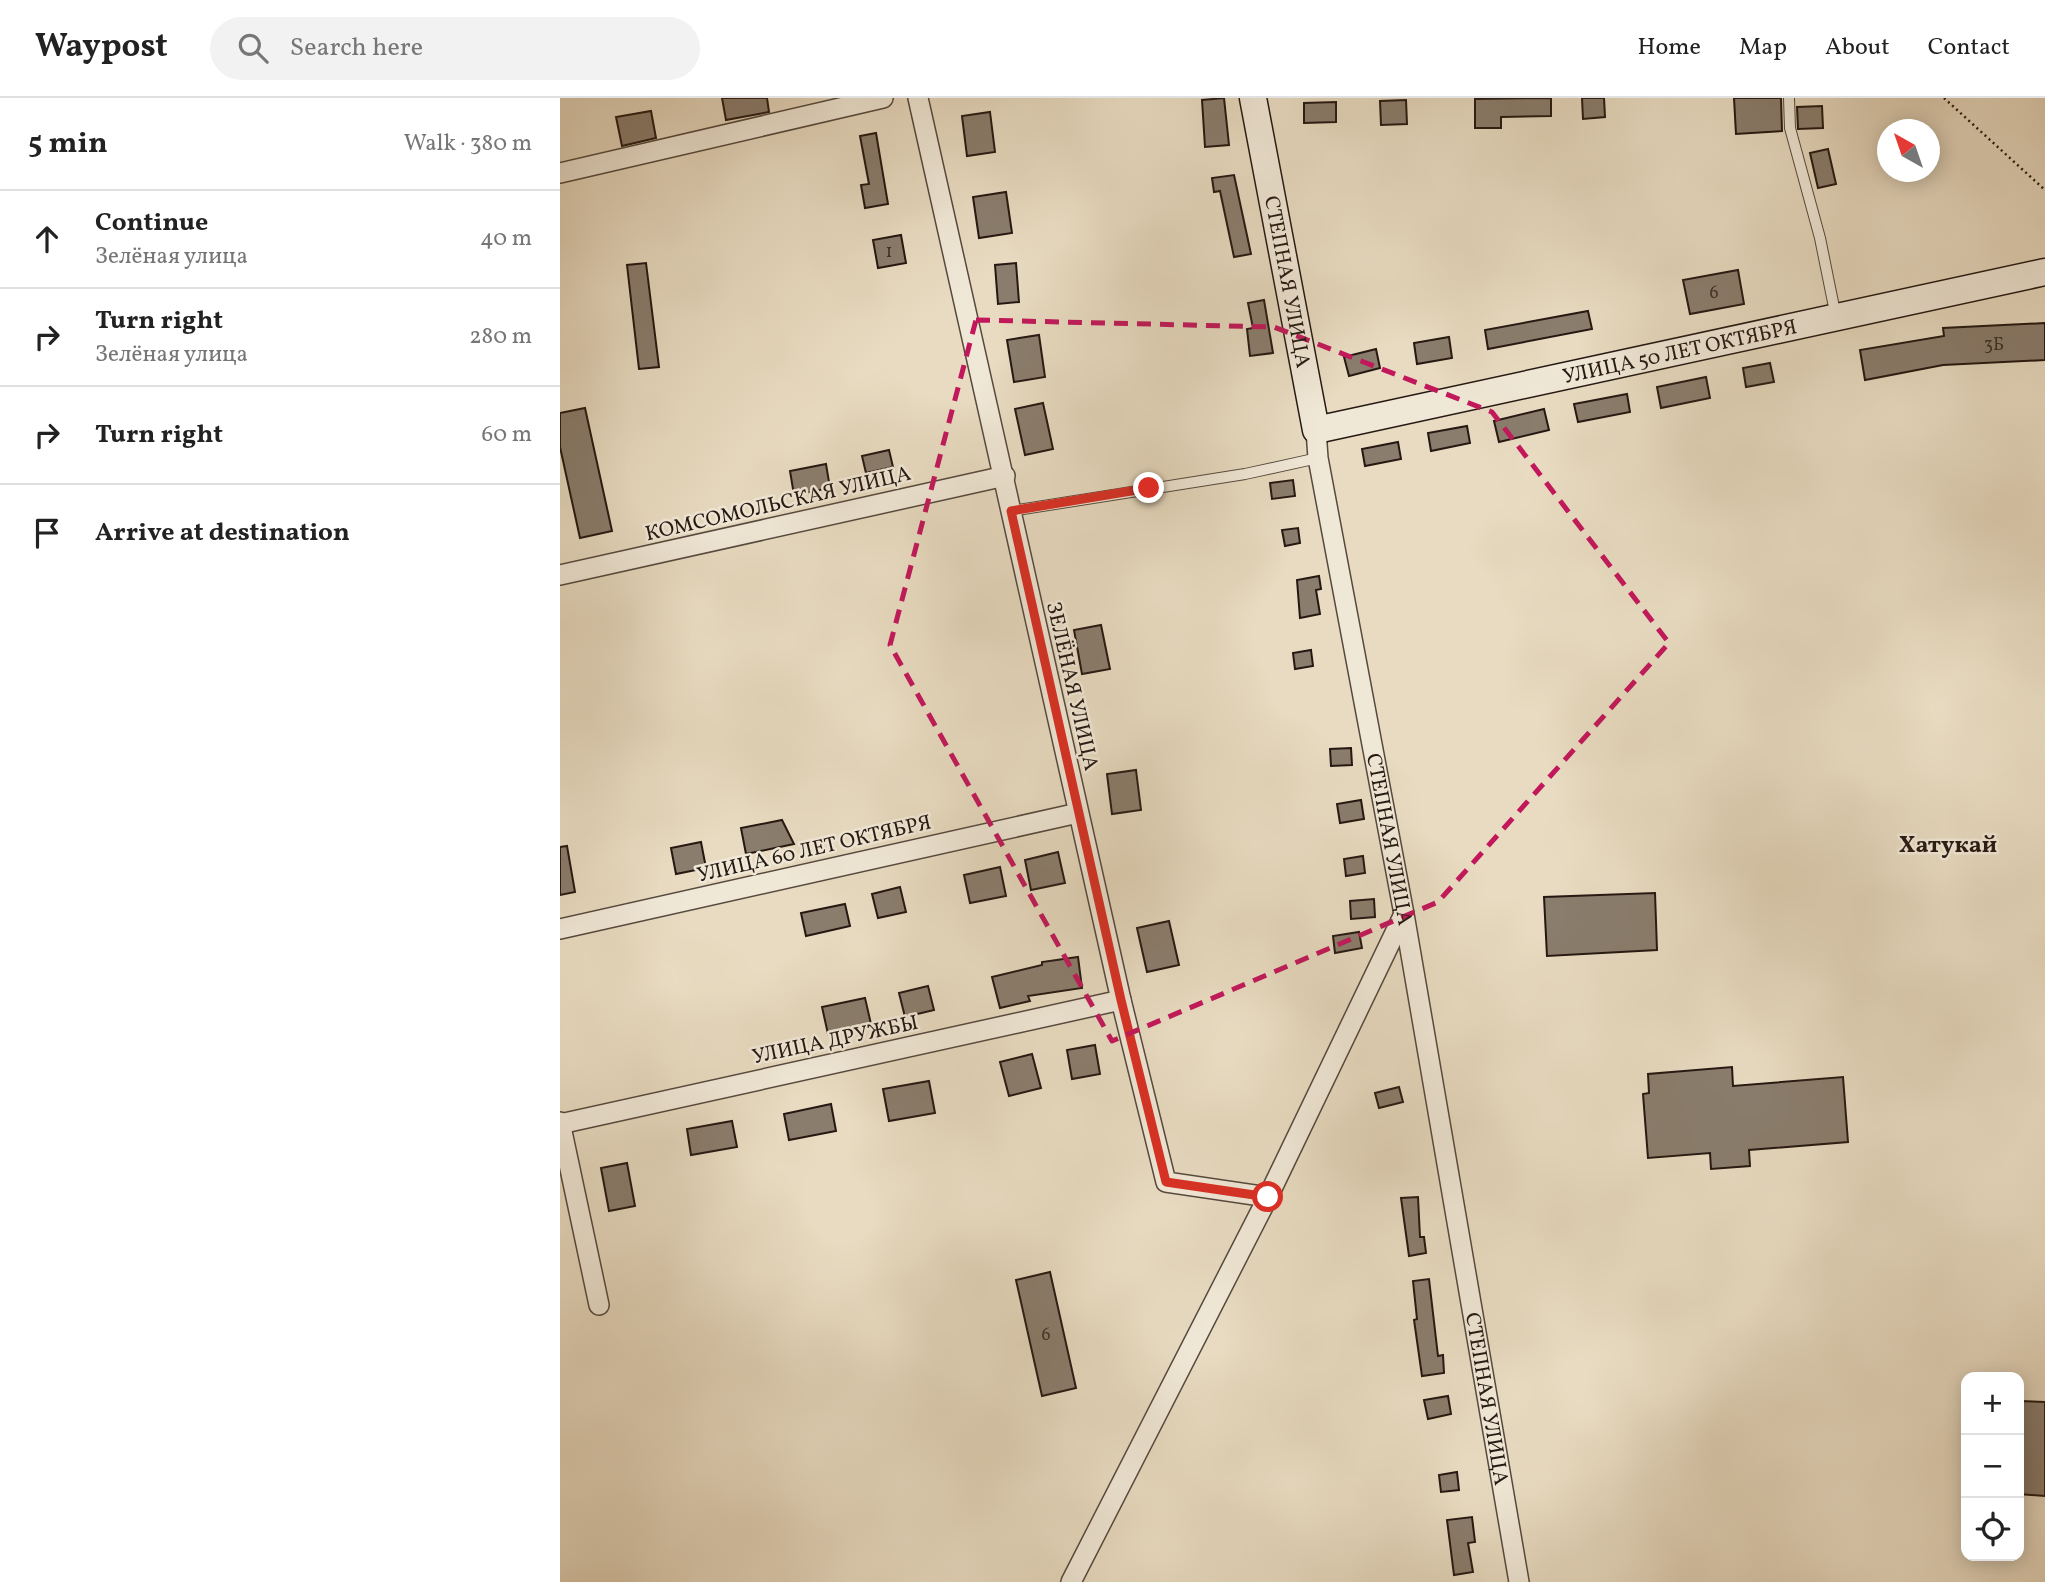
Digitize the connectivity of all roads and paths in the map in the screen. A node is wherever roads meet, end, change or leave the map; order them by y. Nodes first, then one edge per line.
1 (883, 98) edge
2 (918, 98) edge
3 (1253, 98) edge
4 (1789, 98) edge
5 (1944, 98) edge
6 (560, 173) edge
7 (2045, 190) edge
8 (2045, 272) edge
9 (1836, 317) junction
10 (1316, 430) junction
11 (1318, 458) junction
12 (1005, 476) junction
13 (1011, 511) junction
14 (560, 575) edge
15 (1078, 813) junction
16 (1404, 914) junction
17 (560, 929) edge
18 (1121, 1000) junction
19 (560, 1123) edge
20 (1268, 1197) junction
21 (599, 1305) dead end
22 (1071, 1582) edge
23 (1520, 1582) edge

1 - 6 street
2 - 12 street, ЗЕЛЁНАЯ УЛИЦА
3 - 10 street, СТЕПНАЯ УЛИЦА
4 - 9 lane
5 - 7 path
8 - 9 street, УЛИЦА 50 ЛЕТ ОКТЯБРЯ
9 - 10 street, УЛИЦА 50 ЛЕТ ОКТЯБРЯ
10 - 11 street, СТЕПНАЯ УЛИЦА
11 - 13 lane
11 - 16 street, СТЕПНАЯ УЛИЦА
12 - 13 street, ЗЕЛЁНАЯ УЛИЦА
12 - 14 street, КОМСОМОЛЬСКАЯ УЛИЦА
13 - 15 street, ЗЕЛЁНАЯ УЛИЦА
15 - 17 street, УЛИЦА 60 ЛЕТ ОКТЯБРЯ
15 - 18 street, ЗЕЛЁНАЯ УЛИЦА
16 - 20 street
16 - 23 street, СТЕПНАЯ УЛИЦА
18 - 19 street, УЛИЦА ДРУЖБЫ
18 - 20 street, ЗЕЛЁНАЯ УЛИЦА
19 - 21 street
20 - 22 street

